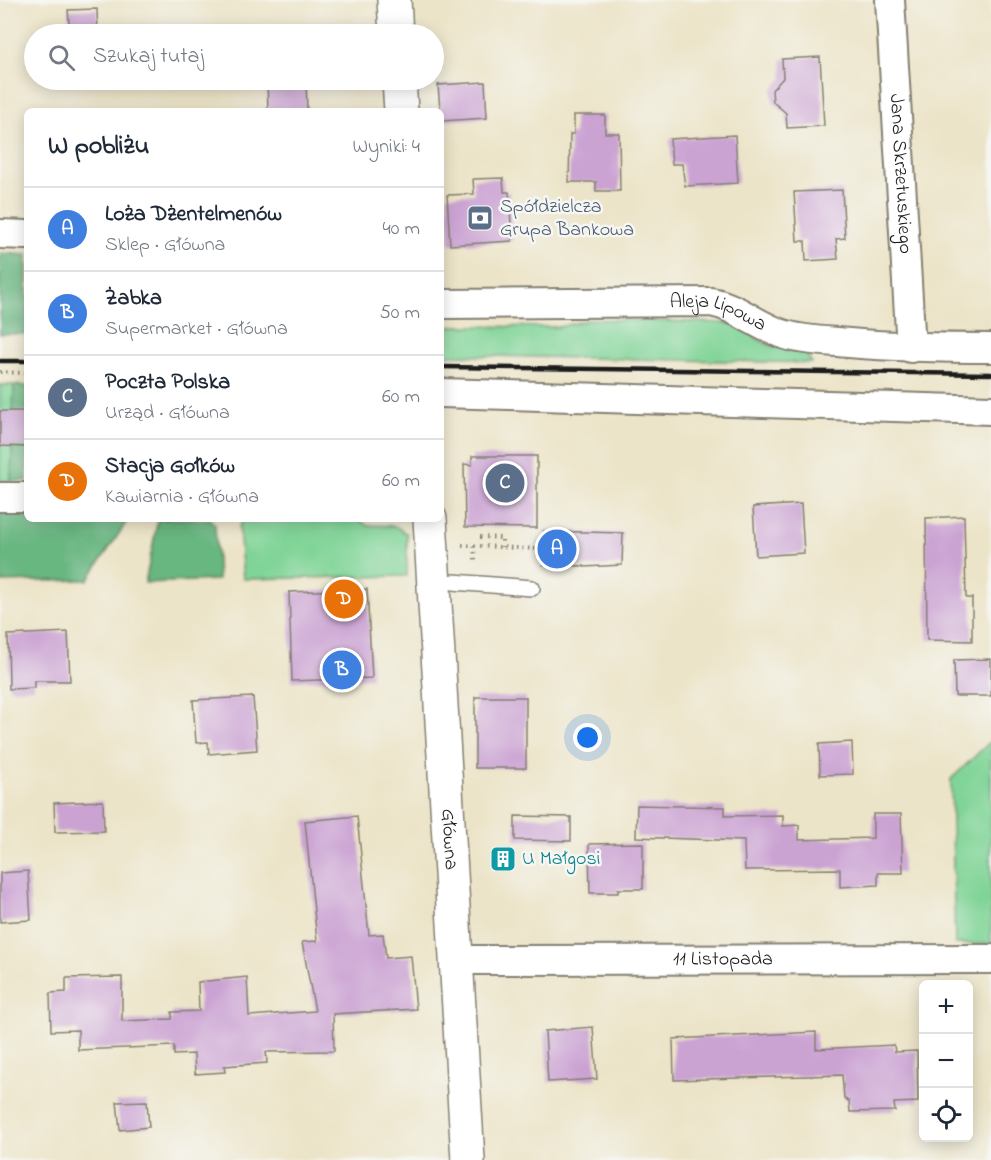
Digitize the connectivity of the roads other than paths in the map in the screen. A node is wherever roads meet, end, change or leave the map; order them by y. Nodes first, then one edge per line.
1 (394, 0) edge
2 (890, 0) edge
3 (395, 24) edge
4 (400, 90) edge
5 (401, 108) edge
6 (0, 234) edge
7 (24, 235) edge
8 (444, 304) edge
9 (911, 348) junction
10 (991, 348) edge
11 (444, 393) edge
12 (991, 410) edge
13 (0, 497) edge
14 (24, 497) edge
15 (430, 522) edge
16 (453, 582) dead end
17 (532, 588) dead end
18 (991, 959) edge
19 (456, 960) junction
20 (468, 1160) edge

1 - 3 street
2 - 9 street, Jana Skrzetuskiego
4 - 5 street
6 - 7 street
8 - 9 street, Aleja Lipowa
9 - 10 street, Aleja Lipowa
11 - 12 street
13 - 14 street
15 - 19 street, Główna
16 - 17 lane
18 - 19 street, 11 Listopada
19 - 20 street, Główna

